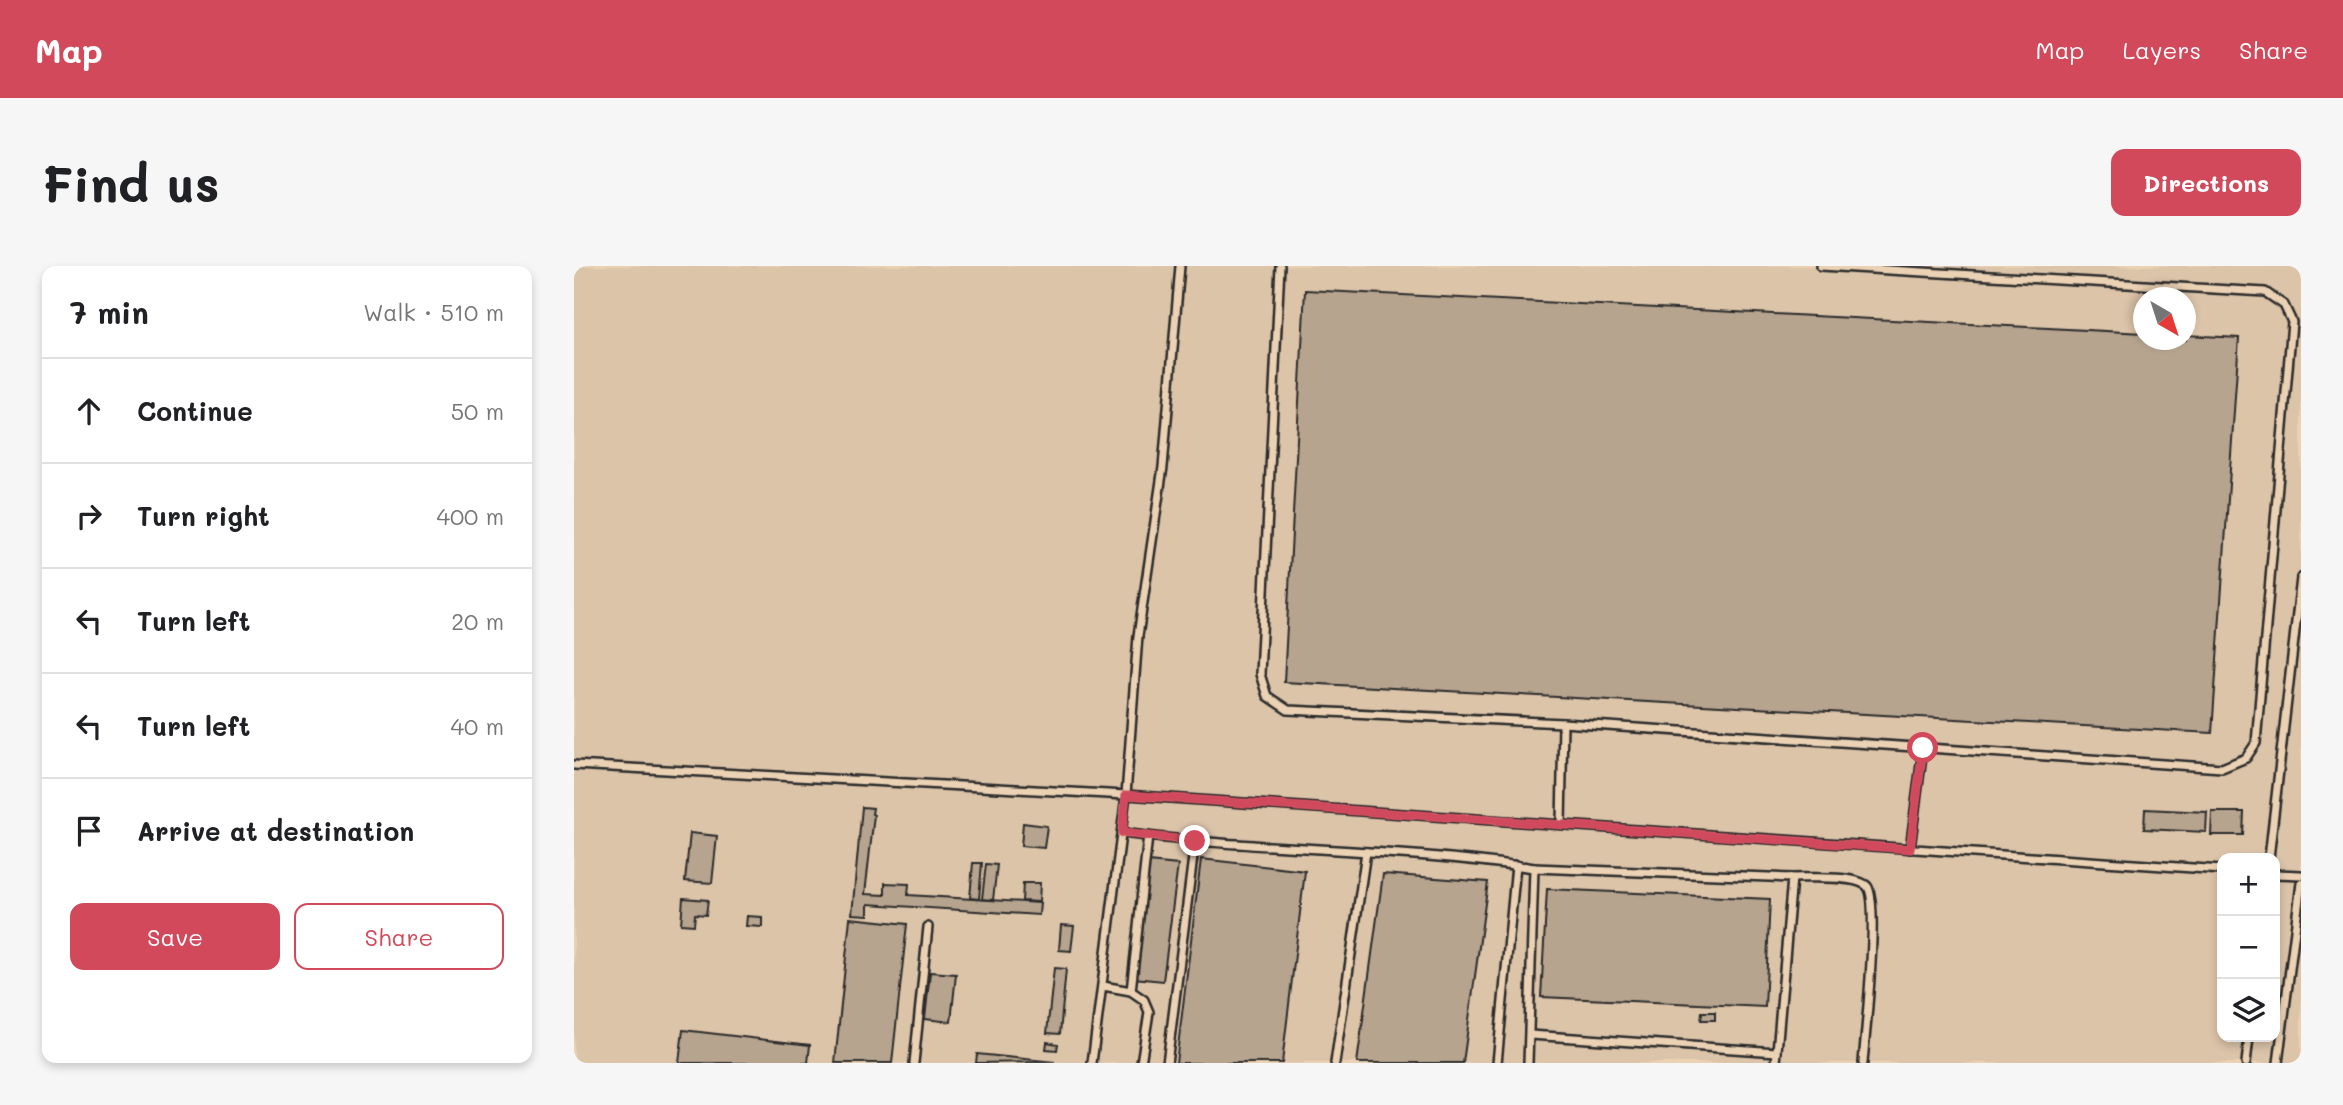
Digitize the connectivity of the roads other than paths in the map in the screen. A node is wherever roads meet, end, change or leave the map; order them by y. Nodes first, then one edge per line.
1 (1180, 266) edge
2 (1280, 266) edge
3 (1821, 266) edge
4 (2301, 578) edge
5 (2298, 634) edge
6 (1563, 723) junction
7 (1923, 748) junction
8 (574, 765) edge
9 (1126, 795) junction
10 (1561, 824) junction
11 (1122, 833) junction
12 (1148, 836) junction
13 (1195, 841) junction
14 (1910, 849) junction
15 (1366, 852) junction
16 (2270, 853) edge
17 (1516, 865) junction
18 (1534, 868) junction
19 (2217, 870) edge
20 (2280, 874) edge
21 (2301, 875) edge
22 (1792, 878) junction
23 (2301, 883) edge
24 (928, 927) dead end
25 (1102, 986) junction
26 (1131, 991) junction
27 (1530, 1035) junction
28 (2248, 1042) edge
29 (1777, 1052) junction
30 (914, 1063) edge
31 (1092, 1063) edge
32 (1141, 1063) edge
33 (1167, 1063) edge
34 (1335, 1063) edge
35 (1497, 1063) edge
36 (1528, 1063) edge
37 (1776, 1063) edge
38 (1863, 1063) edge
39 (2246, 1063) edge
40 (2278, 1063) edge

1 - 9 lane
2 - 6 lane
3 - 7 lane
4 - 5 lane
5 - 16 lane
6 - 7 lane
6 - 10 lane
7 - 14 lane
8 - 9 lane
9 - 10 lane
9 - 11 lane
10 - 14 lane
11 - 12 lane
11 - 25 lane
12 - 13 lane
12 - 26 lane
13 - 15 lane
13 - 33 lane
14 - 19 lane
15 - 17 lane
15 - 34 lane
17 - 18 lane
17 - 35 lane
18 - 22 lane
18 - 27 lane
20 - 21 lane
22 - 29 lane
22 - 38 lane
23 - 40 lane
24 - 30 lane
25 - 26 lane
25 - 31 lane
26 - 32 lane
27 - 29 lane
27 - 36 lane
28 - 39 lane
29 - 37 lane

